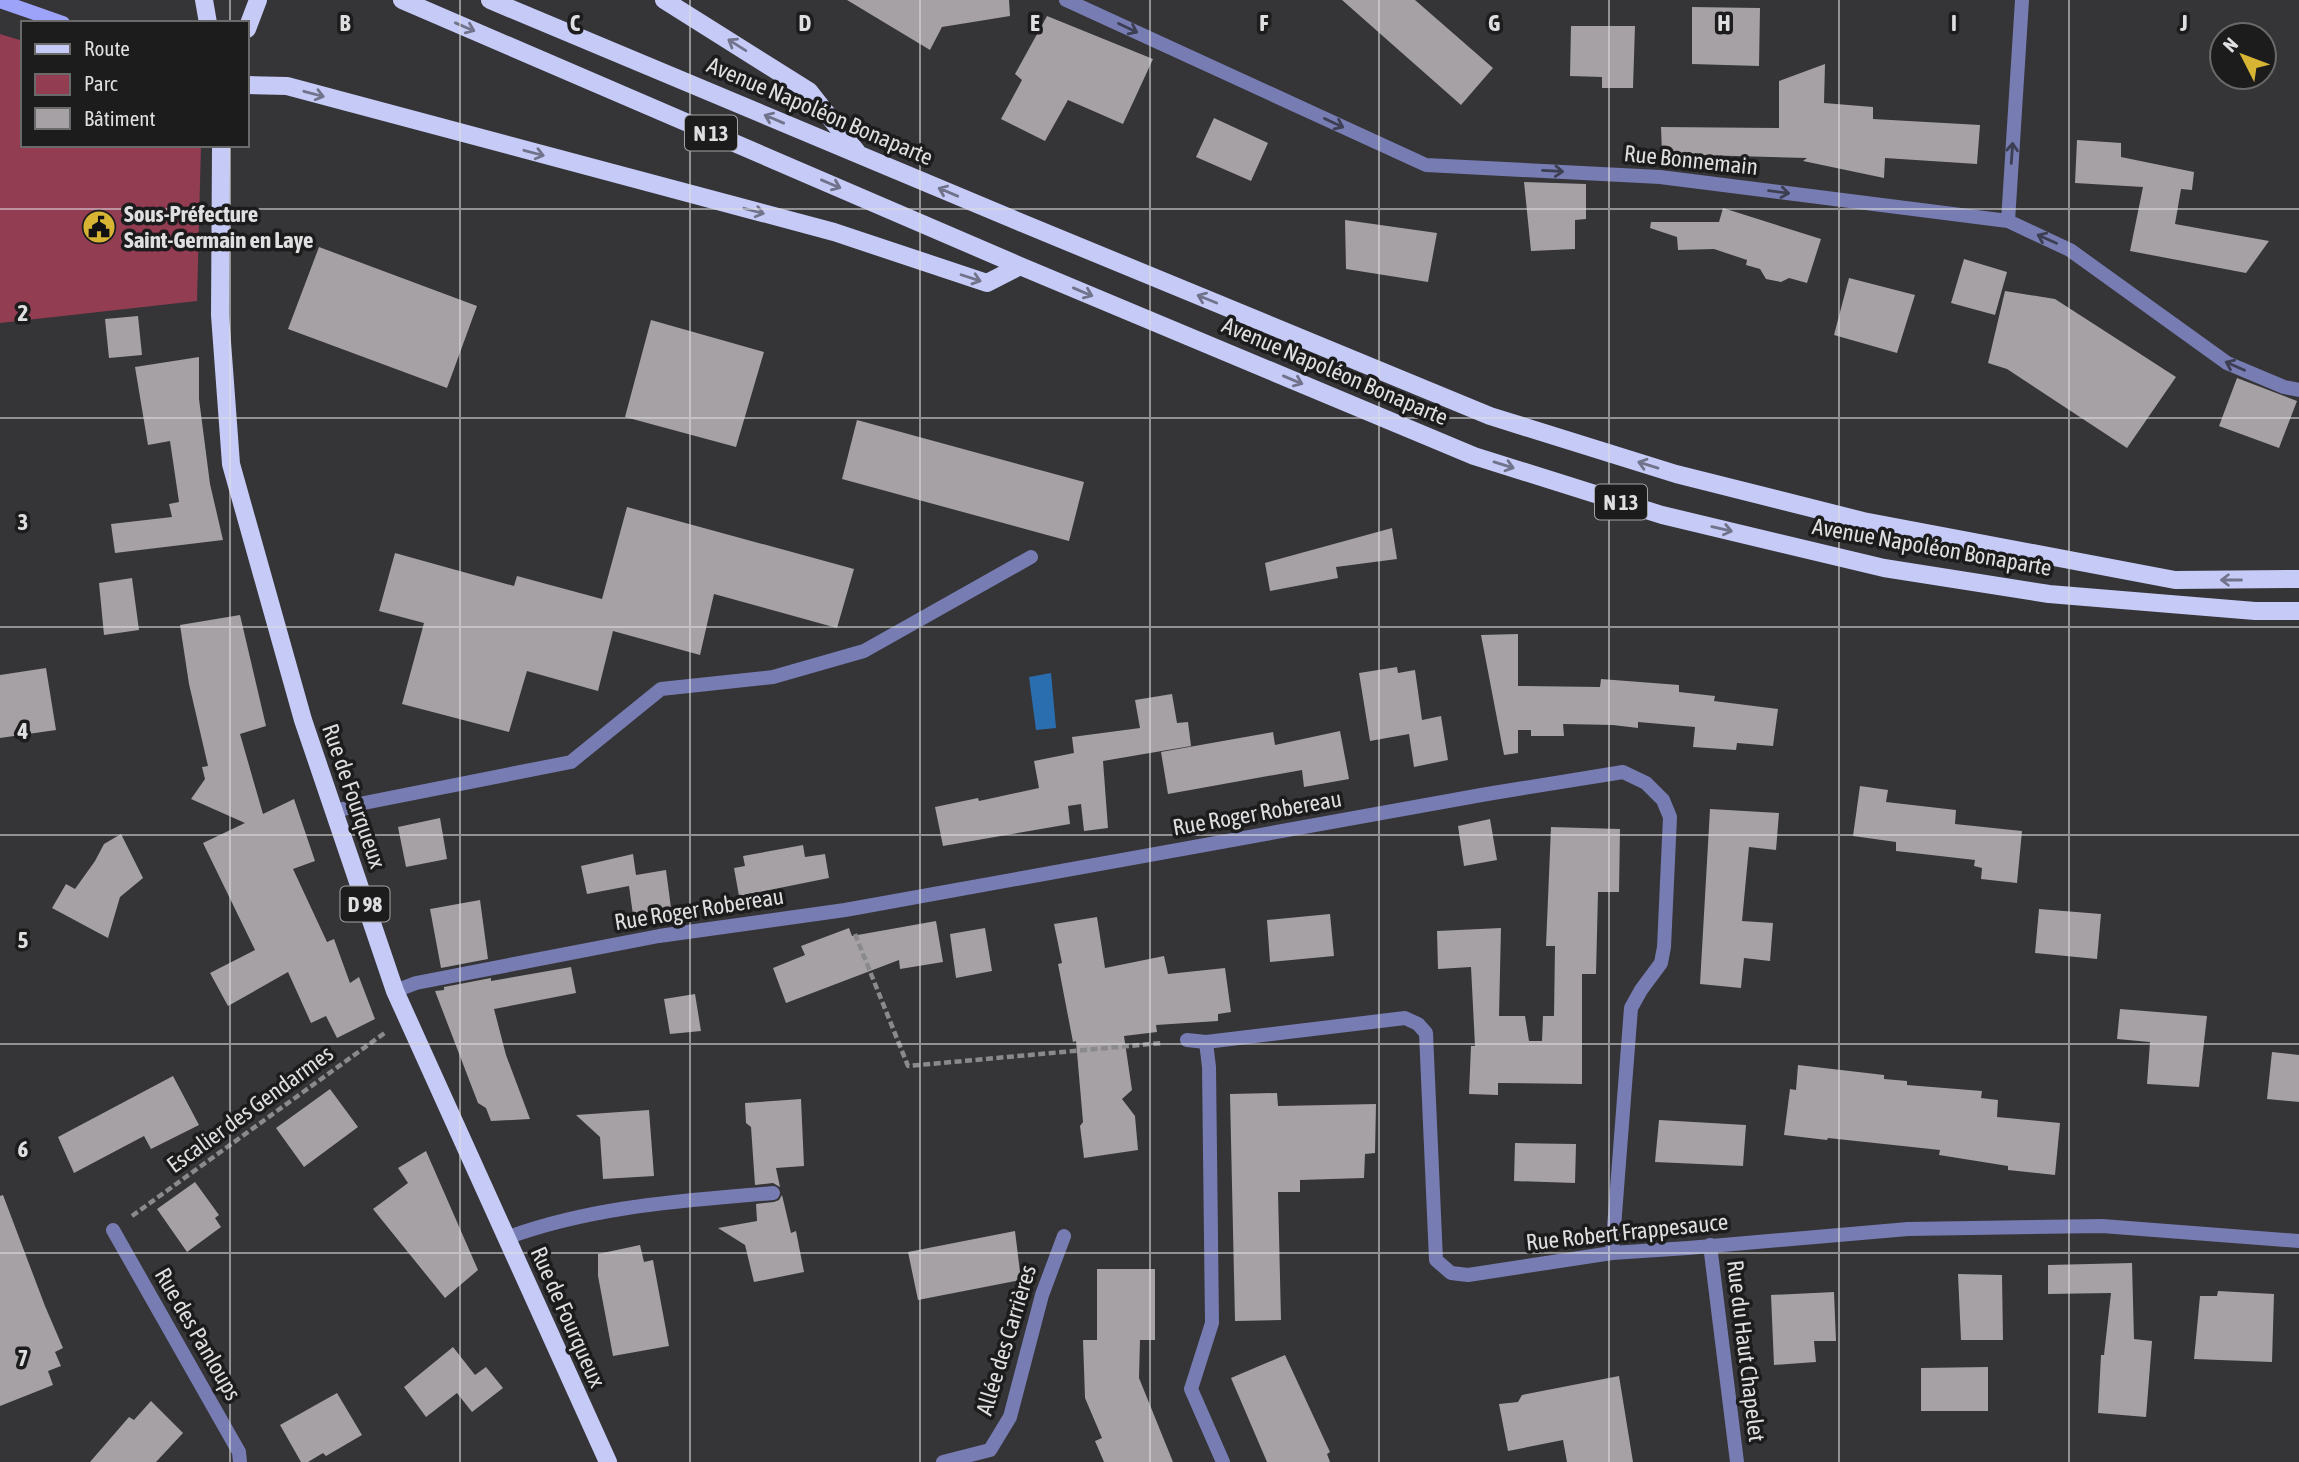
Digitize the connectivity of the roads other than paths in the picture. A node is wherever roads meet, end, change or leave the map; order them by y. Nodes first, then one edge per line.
1 (204, 0) edge
2 (258, 0) edge
3 (402, 0) edge
4 (490, 0) edge
5 (664, 0) edge
6 (2022, 0) edge
7 (0, 1) edge
8 (1073, 1) edge
9 (57, 21) edge
10 (208, 21) edge
11 (248, 26) edge
12 (248, 85) edge
13 (221, 147) edge
14 (860, 154) junction
15 (2008, 221) junction
16 (1020, 266) junction
17 (2299, 390) edge
18 (1031, 557) dead end
19 (2299, 579) edge
20 (2299, 611) edge
21 (333, 812) junction
22 (395, 991) junction
23 (1187, 1041) road end
24 (1206, 1042) junction
25 (773, 1193) dead end
26 (113, 1230) road end
27 (1063, 1236) dead end
28 (506, 1238) junction
29 (2299, 1241) edge
30 (1710, 1245) junction
31 (1612, 1253) junction
32 (240, 1462) edge
33 (608, 1462) edge
34 (943, 1462) edge
35 (1223, 1462) edge
36 (1737, 1462) edge

1 - 10 main road
2 - 11 main road
3 -> 16 main road, Avenue Napoléon Bonaparte / N 13
14 -> 4 main road, Avenue Napoléon Bonaparte / N 13
14 -> 5 main road
15 -> 6 street
7 - 9 street
8 -> 15 street, Rue Bonnemain
12 -> 16 main road
13 - 21 main road, Rue de Fourqueux / D 98
19 -> 14 main road, Avenue Napoléon Bonaparte / N 13
17 -> 15 street, Rue Bonnemain
16 -> 20 main road, Avenue Napoléon Bonaparte / N 13
18 - 21 street
21 - 22 main road, Rue de Fourqueux / D 98
22 - 28 main road, Rue de Fourqueux / D 98
22 - 31 street, Rue Roger Robereau
23 - 24 street, Rue Robert Frappesauce
24 - 31 street, Rue Robert Frappesauce
24 - 35 street
25 - 28 street
26 - 32 street, Rue des Panloups
27 - 34 street, Allée des Carrières
28 - 33 main road, Rue de Fourqueux / D 98
29 - 30 street, Rue Robert Frappesauce
30 - 31 street, Rue Robert Frappesauce
30 - 36 street, Rue du Haut Chapelet

